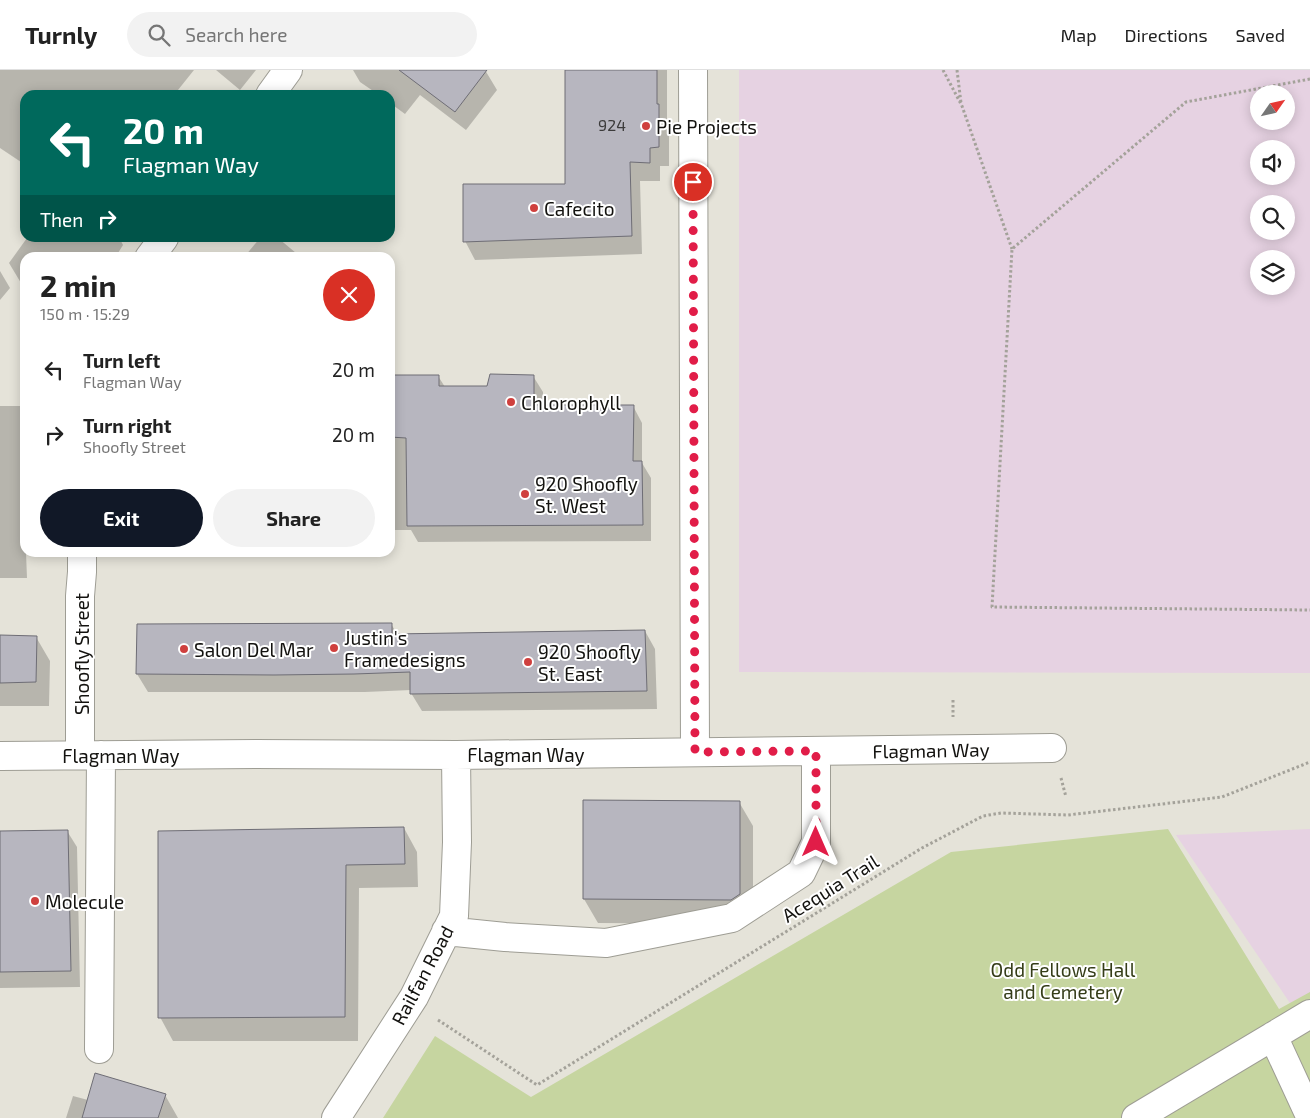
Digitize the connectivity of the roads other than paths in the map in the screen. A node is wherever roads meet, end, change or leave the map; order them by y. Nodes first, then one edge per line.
1 (288, 70) edge
2 (693, 70) edge
3 (274, 90) edge
4 (82, 557) edge
5 (1052, 748) dead end
6 (816, 751) junction
7 (695, 752) junction
8 (91, 755) junction
9 (456, 755) junction
10 (0, 756) edge
11 (446, 931) junction
12 (1310, 1014) edge
13 (1273, 1036) junction
14 (99, 1049) dead end
15 (1310, 1116) edge
16 (336, 1118) edge
17 (1136, 1118) edge

1 - 3 street
2 - 7 street
4 - 8 street, Shoofly Street
5 - 6 street, Flagman Way
6 - 7 street, Flagman Way
6 - 11 street
7 - 9 street, Flagman Way
8 - 9 street, Flagman Way
8 - 10 street, Flagman Way
8 - 14 street, Shoofly Street
9 - 11 street, Railfan Road
11 - 16 street, Railfan Road
12 - 13 street
13 - 15 street
13 - 17 street

